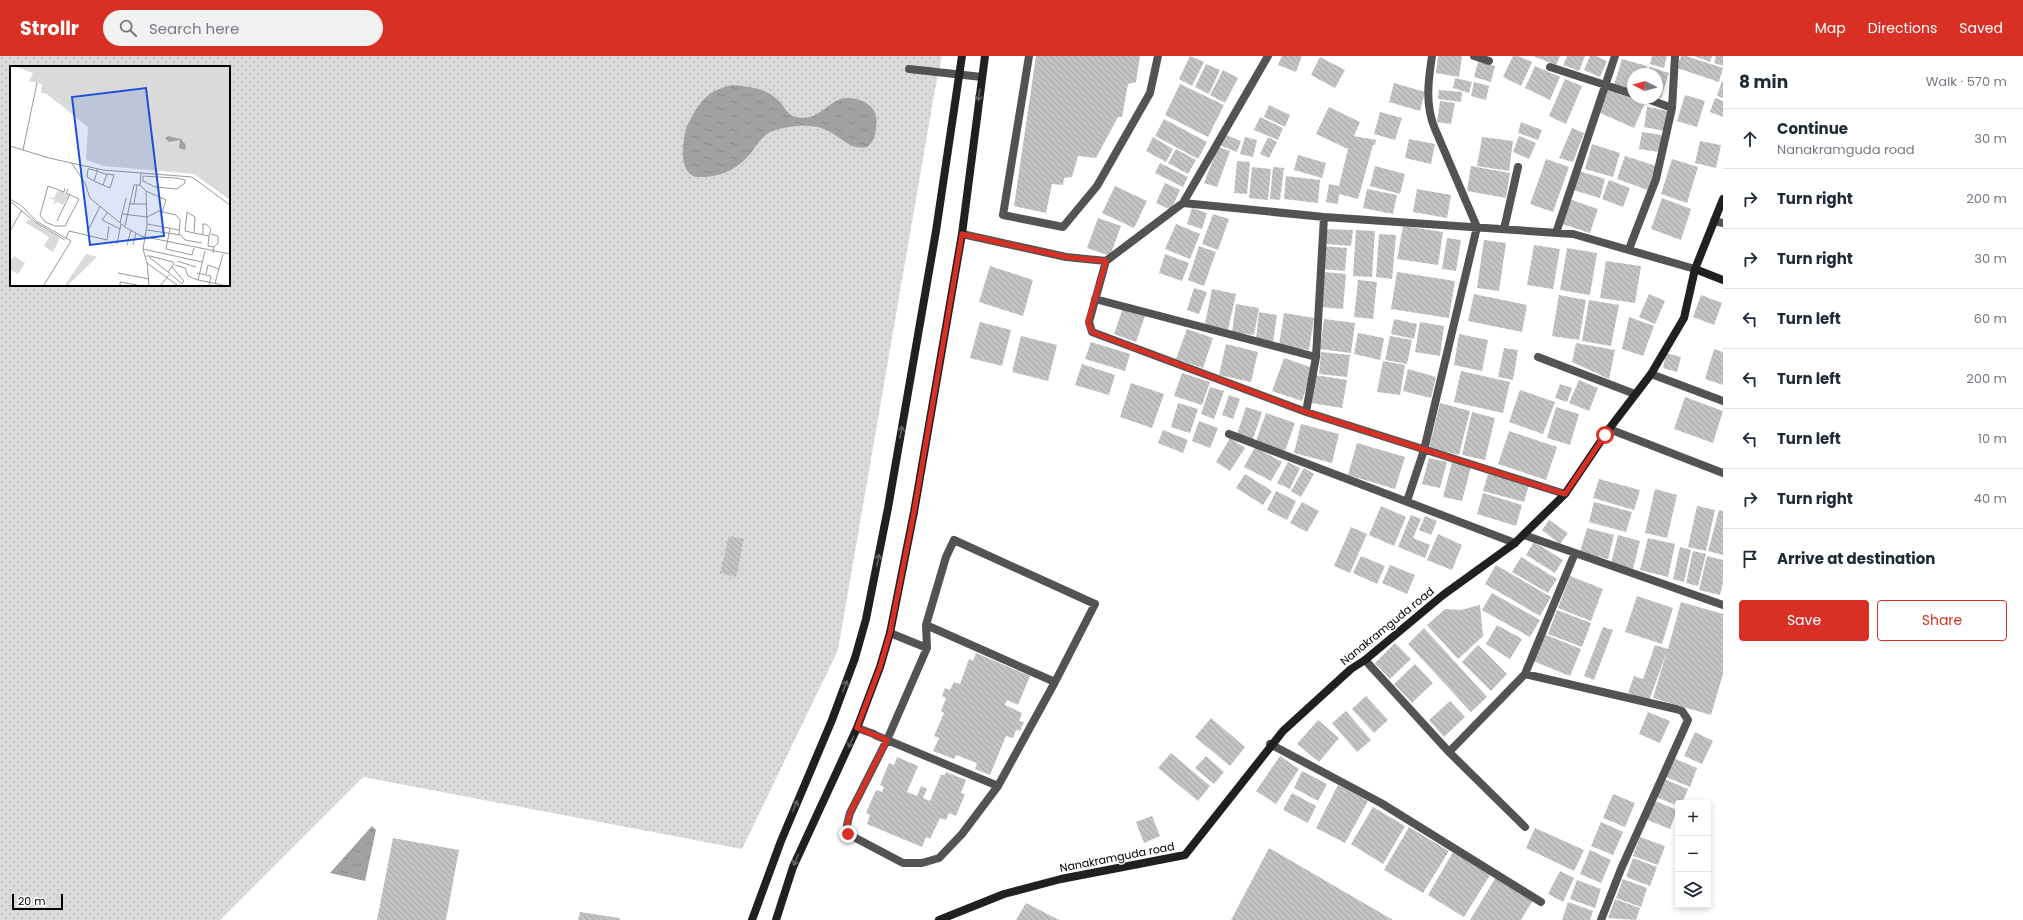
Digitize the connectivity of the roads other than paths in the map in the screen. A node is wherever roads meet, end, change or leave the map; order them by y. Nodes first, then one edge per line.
1 (962, 56) edge
2 (985, 56) edge
3 (1029, 56) edge
4 (1158, 56) edge
5 (1268, 56) edge
6 (1432, 56) edge
7 (1474, 56) edge
8 (1615, 56) edge
9 (1675, 56) edge
10 (1489, 61) dead end
11 (1550, 67) dead end
12 (909, 69) dead end
13 (958, 75) junction
14 (982, 77) junction
15 (1604, 84) junction
16 (1627, 92) edge
17 (1661, 104) edge
18 (1672, 108) junction
19 (1518, 166) dead end
20 (1723, 199) edge
21 (1183, 203) junction
22 (1324, 217) junction
23 (1714, 221) junction
24 (1723, 223) edge
25 (1476, 227) junction
26 (1504, 229) junction
27 (1556, 233) junction
28 (962, 234) junction
29 (1629, 249) junction
30 (1106, 261) junction
31 (1695, 269) junction
32 (1723, 280) edge
33 (1095, 299) junction
34 (1316, 357) junction
35 (1538, 357) dead end
36 (1651, 374) junction
37 (1635, 394) junction
38 (1723, 401) edge
39 (1306, 412) junction
40 (1609, 429) junction
41 (1229, 434) dead end
42 (1424, 450) junction
43 (1723, 473) edge
44 (1565, 494) junction
45 (1407, 501) junction
46 (1524, 535) junction
47 (1516, 543) junction
48 (1574, 553) junction
49 (1723, 605) edge
50 (926, 625) junction
51 (890, 633) junction
52 (928, 648) junction
53 (1364, 660) junction
54 (1525, 674) junction
55 (1055, 682) junction
56 (857, 728) junction
57 (887, 740) junction
58 (1270, 744) junction
59 (1449, 752) junction
60 (998, 786) junction
61 (1525, 827) dead end
62 (1541, 902) dead end
63 (752, 920) edge
64 (776, 920) edge
65 (939, 920) edge
66 (1601, 920) edge

1 - 13 main road
2 - 14 main road
3 - 4 street
5 - 21 street
6 - 25 street
7 - 10 street
8 - 15 street
9 - 18 street
11 - 15 street
12 - 13 street
13 - 14 street
63 -> 13 main road
14 -> 28 main road
15 - 16 street
15 - 27 street
17 - 18 street
18 - 29 street
19 - 26 street
20 - 23 main road, Nanakramguda road
21 - 22 street
21 - 30 street
22 - 25 street
22 - 34 street
23 - 24 street
23 - 31 main road, Nanakramguda road
25 - 26 street
25 - 42 street
26 - 27 street
27 - 29 street
28 - 30 street
28 - 51 main road
29 - 31 street
30 - 33 street
31 - 32 main road
31 - 36 main road, Nanakramguda road
33 - 34 street
33 - 39 street
34 - 39 street
35 - 37 street
36 - 37 main road, Nanakramguda road
36 - 38 street
37 - 40 main road, Nanakramguda road
39 - 42 street
40 - 43 street
40 - 44 main road, Nanakramguda road
41 - 45 street
42 - 44 street
42 - 45 street
44 - 46 main road, Nanakramguda road
45 - 47 street
46 - 47 main road, Nanakramguda road
46 - 48 street
47 - 53 main road, Nanakramguda road
48 - 49 street
48 - 54 street
50 - 52 street
50 - 55 street
50 - 55 street
51 - 52 street
51 - 56 main road
52 - 57 street
53 - 58 main road, Nanakramguda road
53 - 59 street
54 - 59 street
54 - 66 street
55 - 60 street
56 - 57 street
56 -> 64 main road
57 - 60 street
57 - 60 street
58 - 62 street
58 - 65 main road, Nanakramguda road
59 - 61 street

